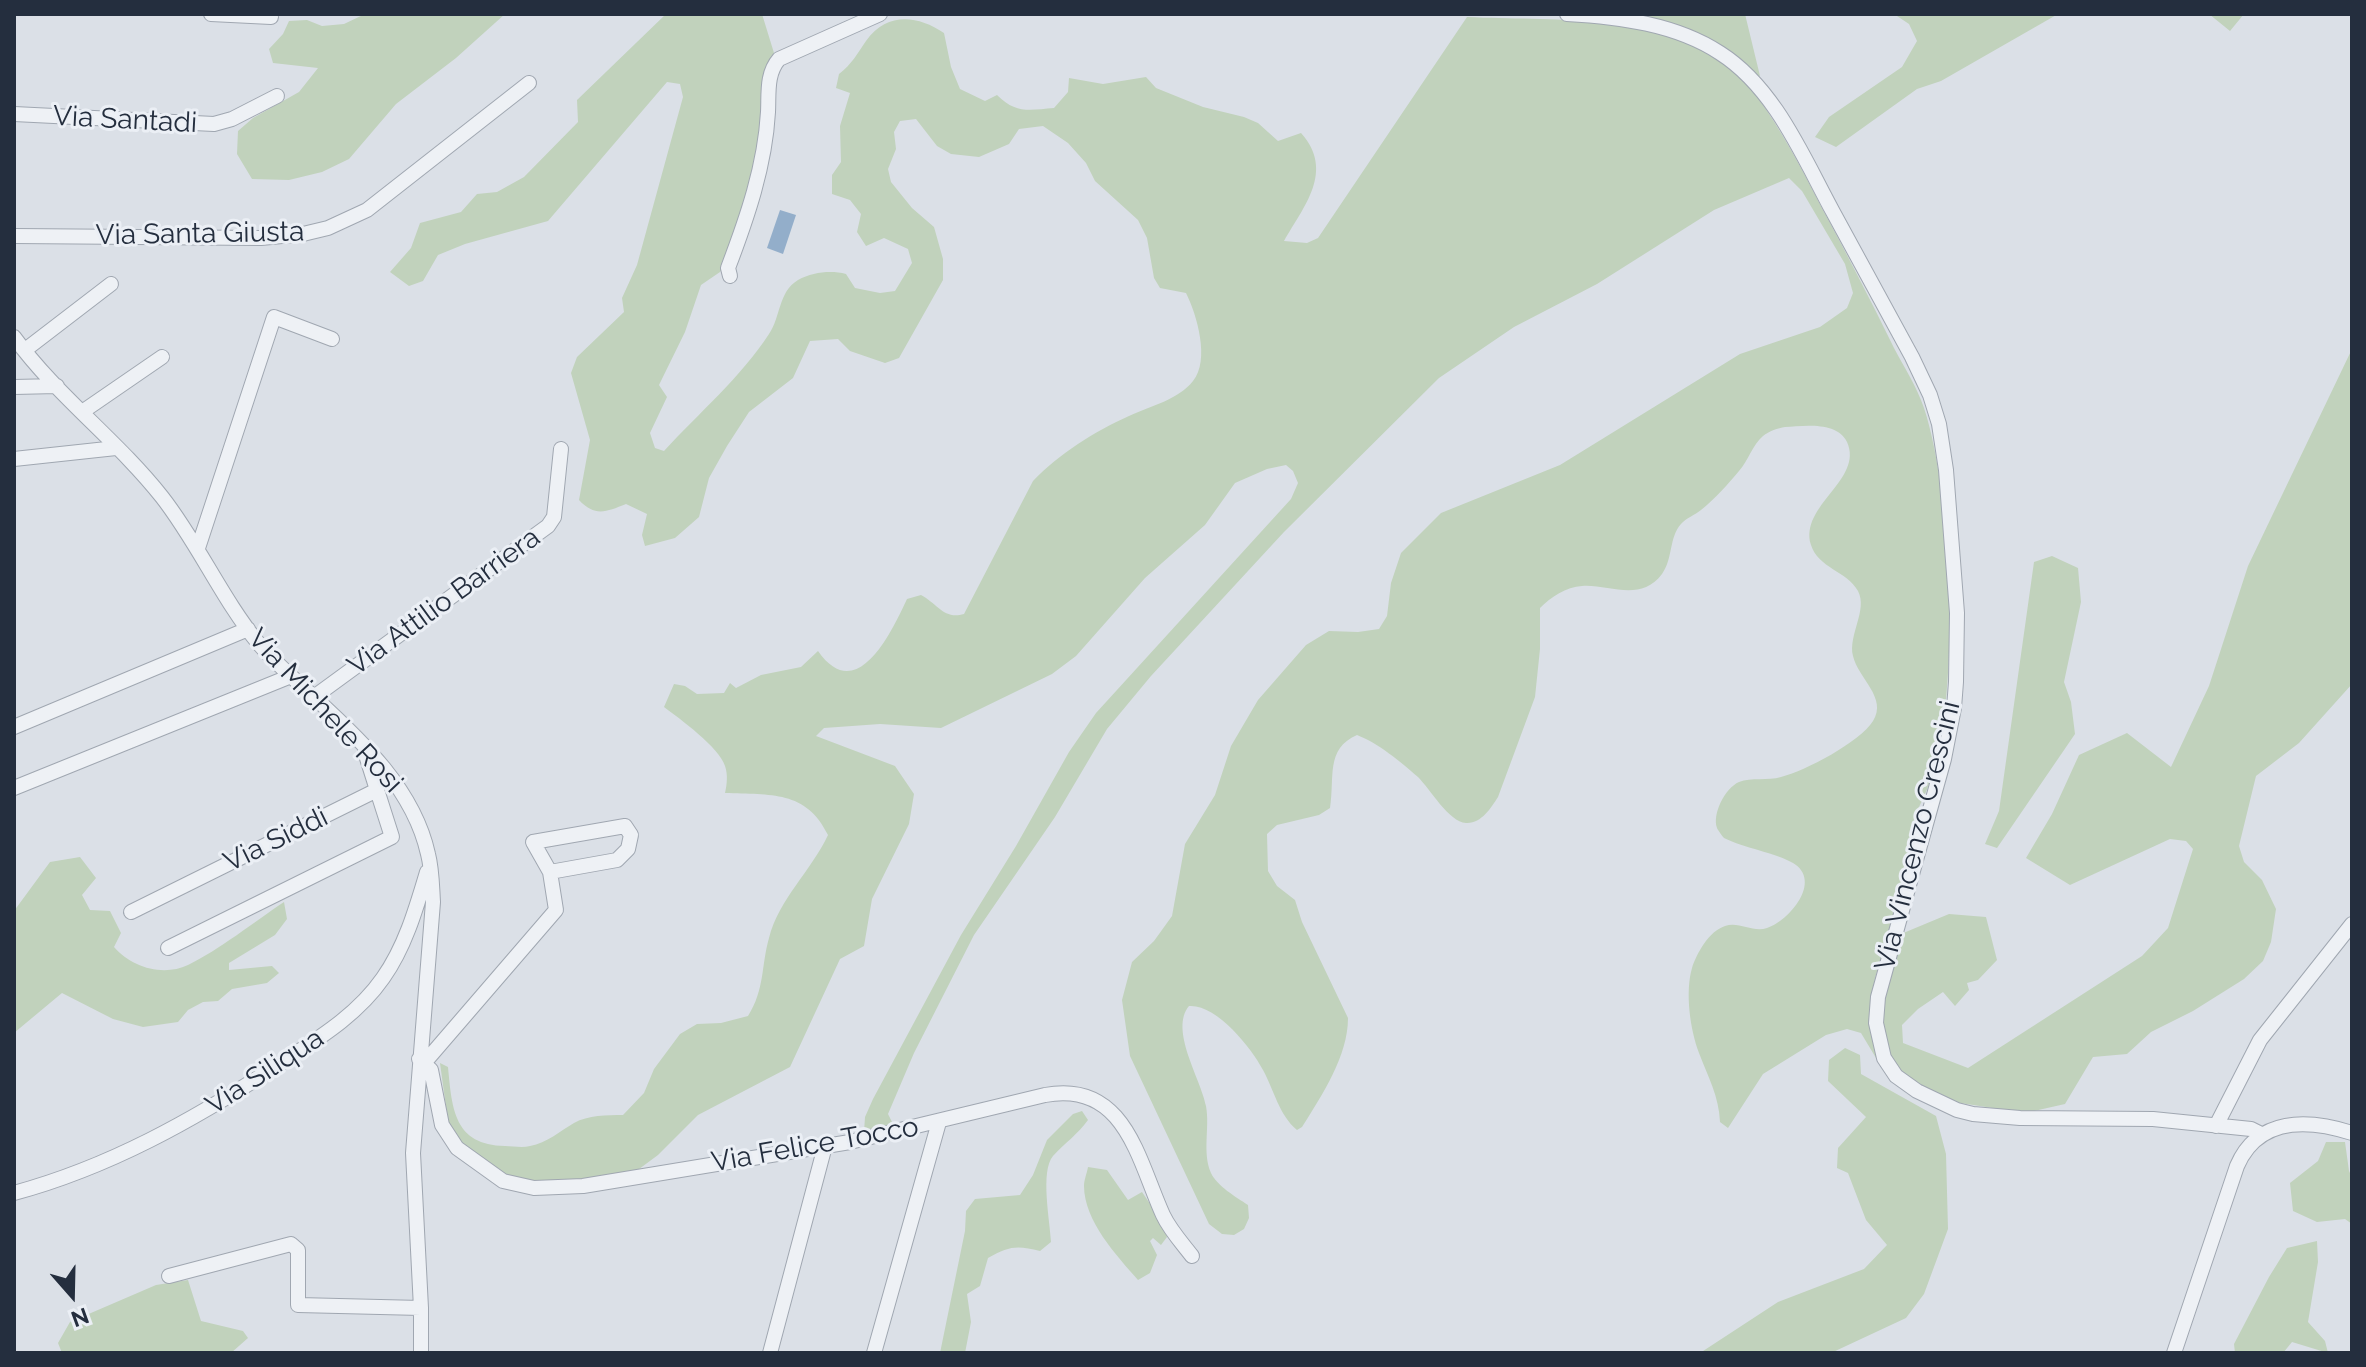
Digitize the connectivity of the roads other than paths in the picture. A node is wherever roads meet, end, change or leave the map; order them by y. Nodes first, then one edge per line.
1 (211, 14) edge
2 (880, 14) edge
3 (1567, 14) edge
4 (271, 17) dead end
5 (529, 83) dead end
6 (277, 96) dead end
7 (14, 114) edge
8 (14, 236) edge
9 (730, 276) dead end
10 (111, 284) dead end
11 (14, 337) edge
12 (332, 339) dead end
13 (25, 350) junction
14 (162, 357) dead end
15 (57, 386) junction
16 (14, 387) edge
17 (82, 412) junction
18 (116, 448) junction
19 (561, 449) dead end
20 (14, 459) edge
21 (198, 548) junction
22 (248, 629) junction
23 (291, 676) junction
24 (314, 697) junction
25 (14, 727) edge
26 (362, 744) junction
27 (14, 788) edge
28 (377, 790) junction
29 (430, 861) junction
30 (550, 872) junction
31 (131, 912) dead end
32 (2352, 924) edge
33 (168, 948) dead end
34 (422, 1060) junction
35 (939, 1122) junction
36 (2216, 1126) junction
37 (2352, 1133) edge
38 (2261, 1134) junction
39 (825, 1146) junction
40 (14, 1193) edge
41 (1192, 1256) dead end
42 (169, 1276) dead end
43 (421, 1308) junction
44 (421, 1353) edge
45 (770, 1353) edge
46 (874, 1353) edge
47 (2174, 1353) edge

1 - 4 street
2 - 9 street
3 - 36 street, Via Vincenzo Crescini
5 - 8 street, Via Santa Giusta
6 - 7 street, Via Santadi
10 - 13 street
11 - 13 street, Via Michele Rosi
12 - 21 street
13 - 15 street, Via Michele Rosi
14 - 17 street
15 - 16 street
15 - 17 street, Via Michele Rosi
17 - 18 street, Via Michele Rosi
18 - 20 street
18 - 21 street, Via Michele Rosi
19 - 24 street, Via Attilio Barriera
21 - 22 street, Via Michele Rosi
22 - 23 street, Via Michele Rosi
22 - 25 street
23 - 24 street, Via Michele Rosi
23 - 27 street
24 - 26 street, Via Michele Rosi
26 - 28 street
26 - 29 street, Via Michele Rosi
28 - 31 street, Via Siddi
28 - 33 street
29 - 34 street, Via Michele Rosi
29 - 40 street, Via Siliqua
30 - 30 street
30 - 34 street
32 - 36 street
34 - 39 street, Via Felice Tocco
34 - 43 street, Via Michele Rosi
35 - 39 street, Via Felice Tocco
35 - 41 street, Via Felice Tocco
35 - 46 street
36 - 38 street, Via Vincenzo Crescini
37 - 38 street
38 - 47 street
39 - 45 street
42 - 43 street
43 - 44 street, Via Michele Rosi

